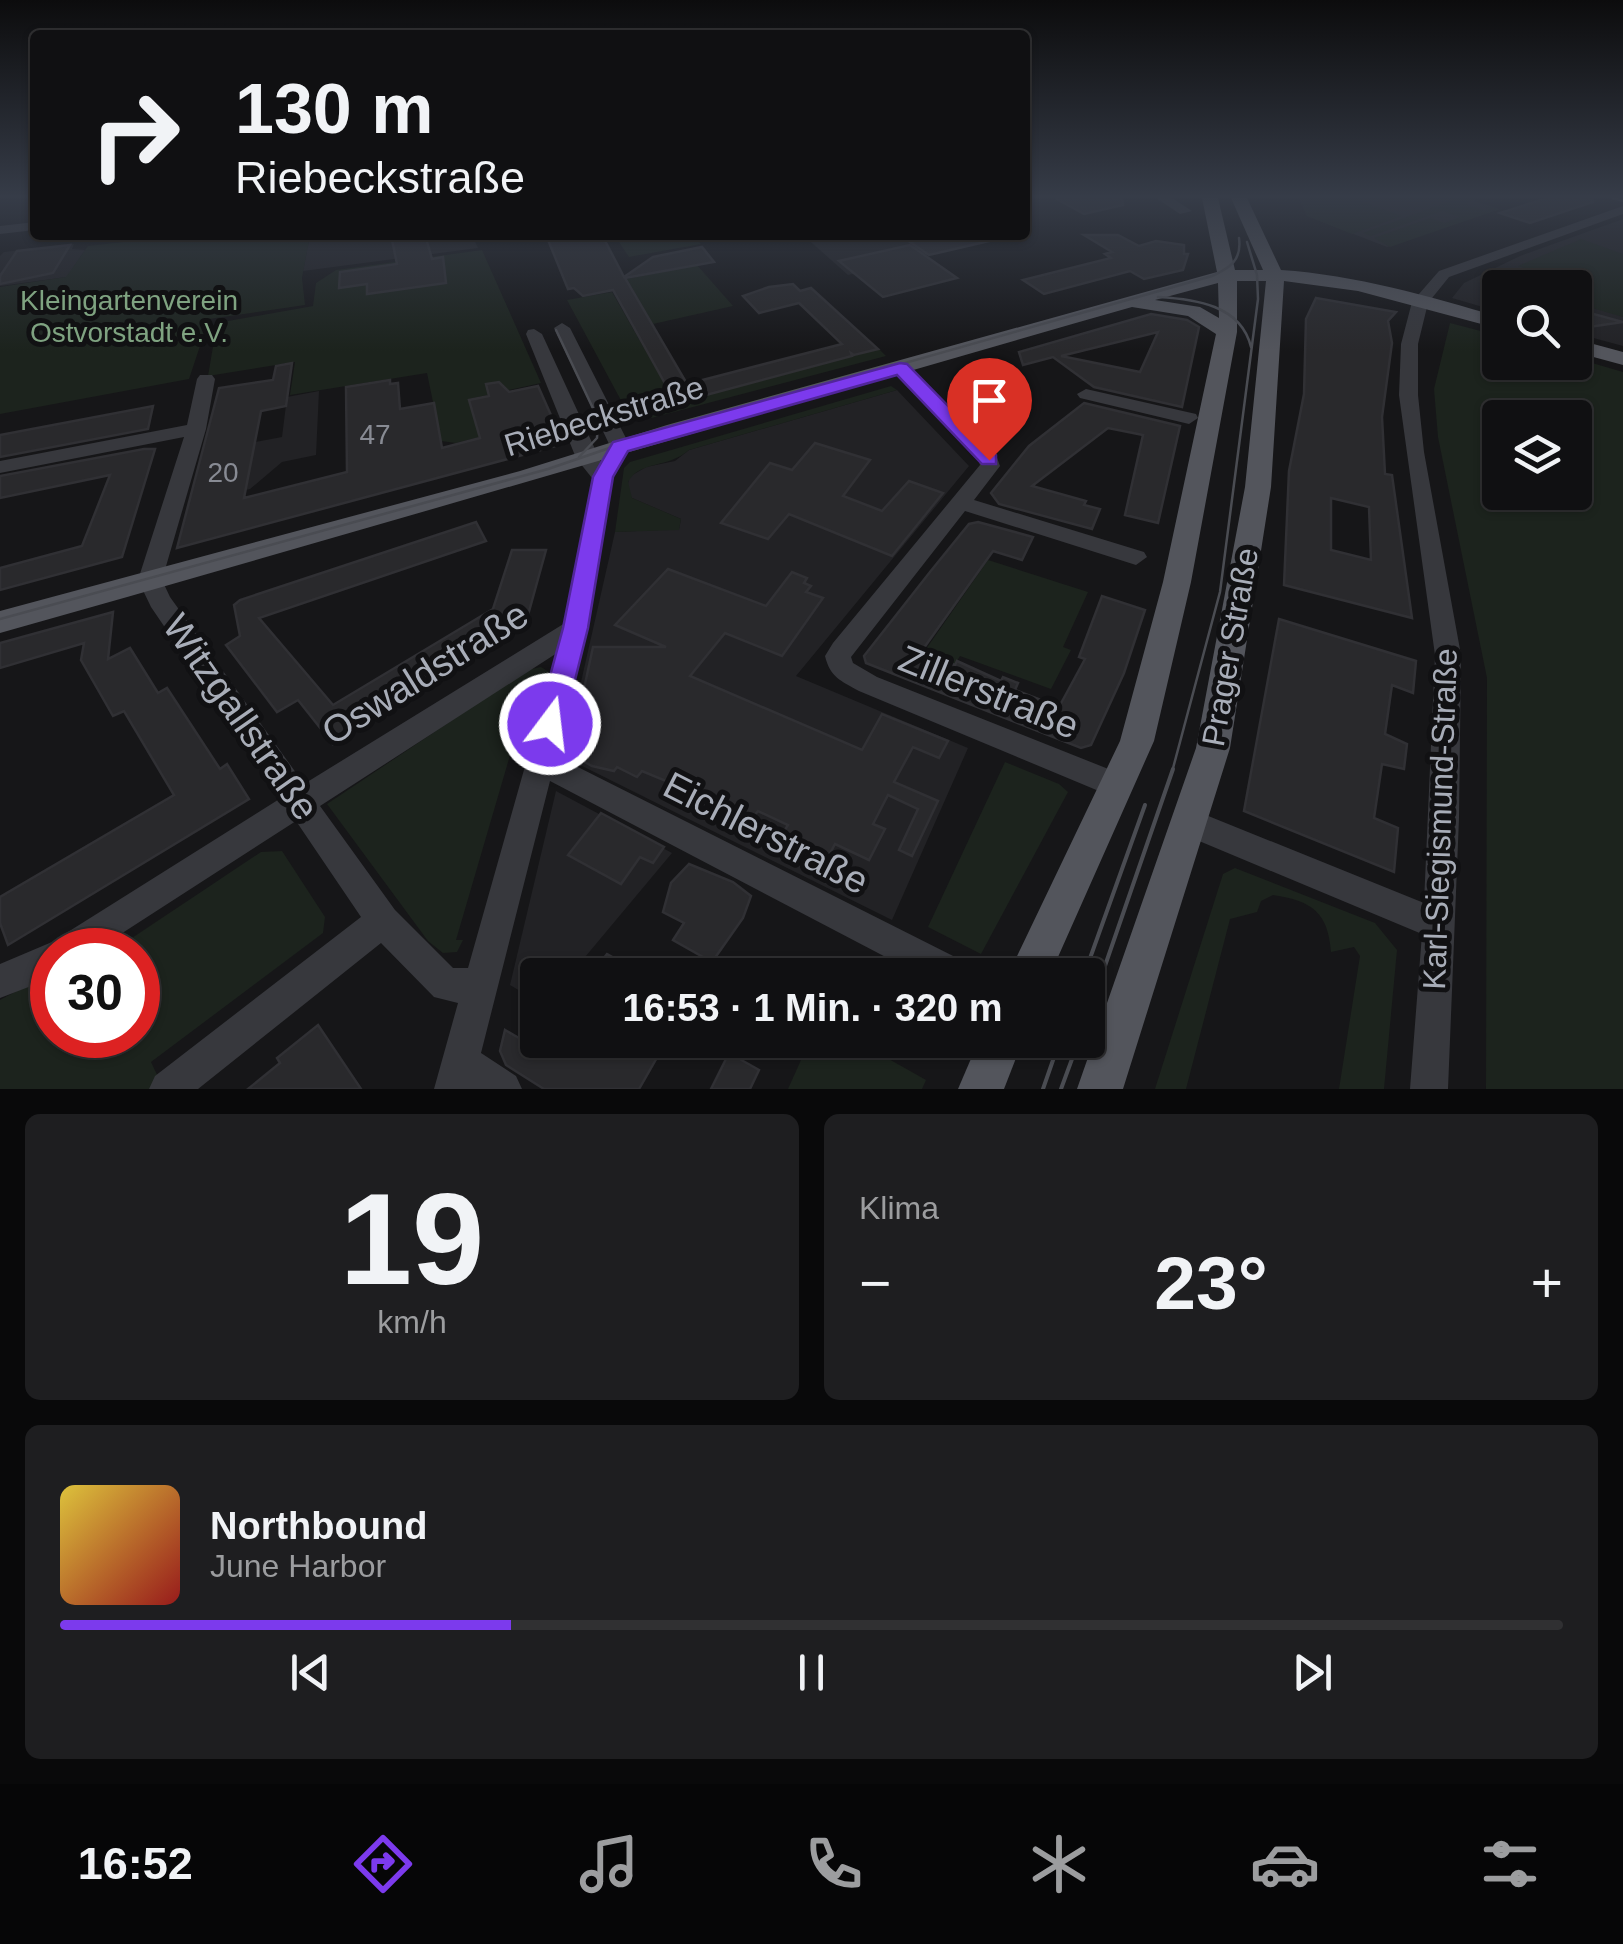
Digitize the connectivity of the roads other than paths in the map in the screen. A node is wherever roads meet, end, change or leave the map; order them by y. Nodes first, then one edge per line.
1 (1222, 249) edge
2 (1262, 249) edge
3 (1514, 249) edge
4 (1273, 271) junction
5 (1228, 277) junction
6 (1124, 302) junction
7 (1421, 302) junction
8 (1482, 319) edge
9 (562, 328) dead end
10 (1227, 332) junction
11 (534, 334) dead end
12 (1592, 350) edge
13 (1623, 359) edge
14 (900, 368) junction
15 (206, 379) dead end
16 (1086, 394) dead end
17 (1189, 418) dead end
18 (196, 428) junction
19 (620, 446) junction
20 (0, 468) edge
21 (594, 468) junction
22 (962, 503) junction
23 (1136, 557) dead end
24 (150, 580) junction
25 (0, 622) edge
26 (576, 628) junction
27 (541, 762) junction
28 (1116, 785) junction
29 (300, 803) junction
30 (1191, 823) junction
31 (384, 921) junction
32 (1439, 925) junction
33 (101, 928) edge
34 (921, 958) edge
35 (1037, 958) edge
36 (30, 972) edge
37 (0, 981) edge
38 (482, 986) junction
39 (993, 1058) edge
40 (457, 1076) edge
41 (168, 1089) edge
42 (502, 1089) edge
43 (980, 1089) edge
44 (1100, 1089) edge
45 (1428, 1089) edge

1 - 5 main road, Prager Straße
2 - 4 main road
3 - 7 street
4 - 5 main road
4 - 7 main road
4 - 7 main road
4 - 30 main road, Prager Straße
5 - 6 main road, Riebeckstraße
5 - 10 main road, Prager Straße
6 - 10 main road
6 - 14 main road, Riebeckstraße
7 - 8 main road
7 - 32 street, Karl-Siegismund-Straße
9 - 19 street
10 - 28 main road, Prager Straße
11 - 21 street
12 - 13 main road
14 - 19 main road, Riebeckstraße
14 - 22 street
15 - 18 street, Witzgallstraße
16 - 17 street
18 - 20 street
18 - 24 street, Witzgallstraße
19 - 21 main road, Riebeckstraße
21 - 24 main road, Riebeckstraße
21 - 26 street
22 - 23 street
22 - 28 street, Zillerstraße
24 - 25 main road, Riebeckstraße
24 - 29 street, Witzgallstraße
26 - 27 street
26 - 29 street, Oswaldstraße
27 - 34 street, Eichlerstraße
27 - 38 street
28 - 35 main road, Prager Straße
29 - 31 street, Witzgallstraße
29 - 33 street, Oswaldstraße
30 - 32 street
30 - 44 main road, Prager Straße
31 - 38 street, Witzgallstraße
31 - 41 street
32 - 45 street, Karl-Siegismund-Straße
36 - 37 street
38 - 40 street
39 - 43 main road
40 - 42 street

